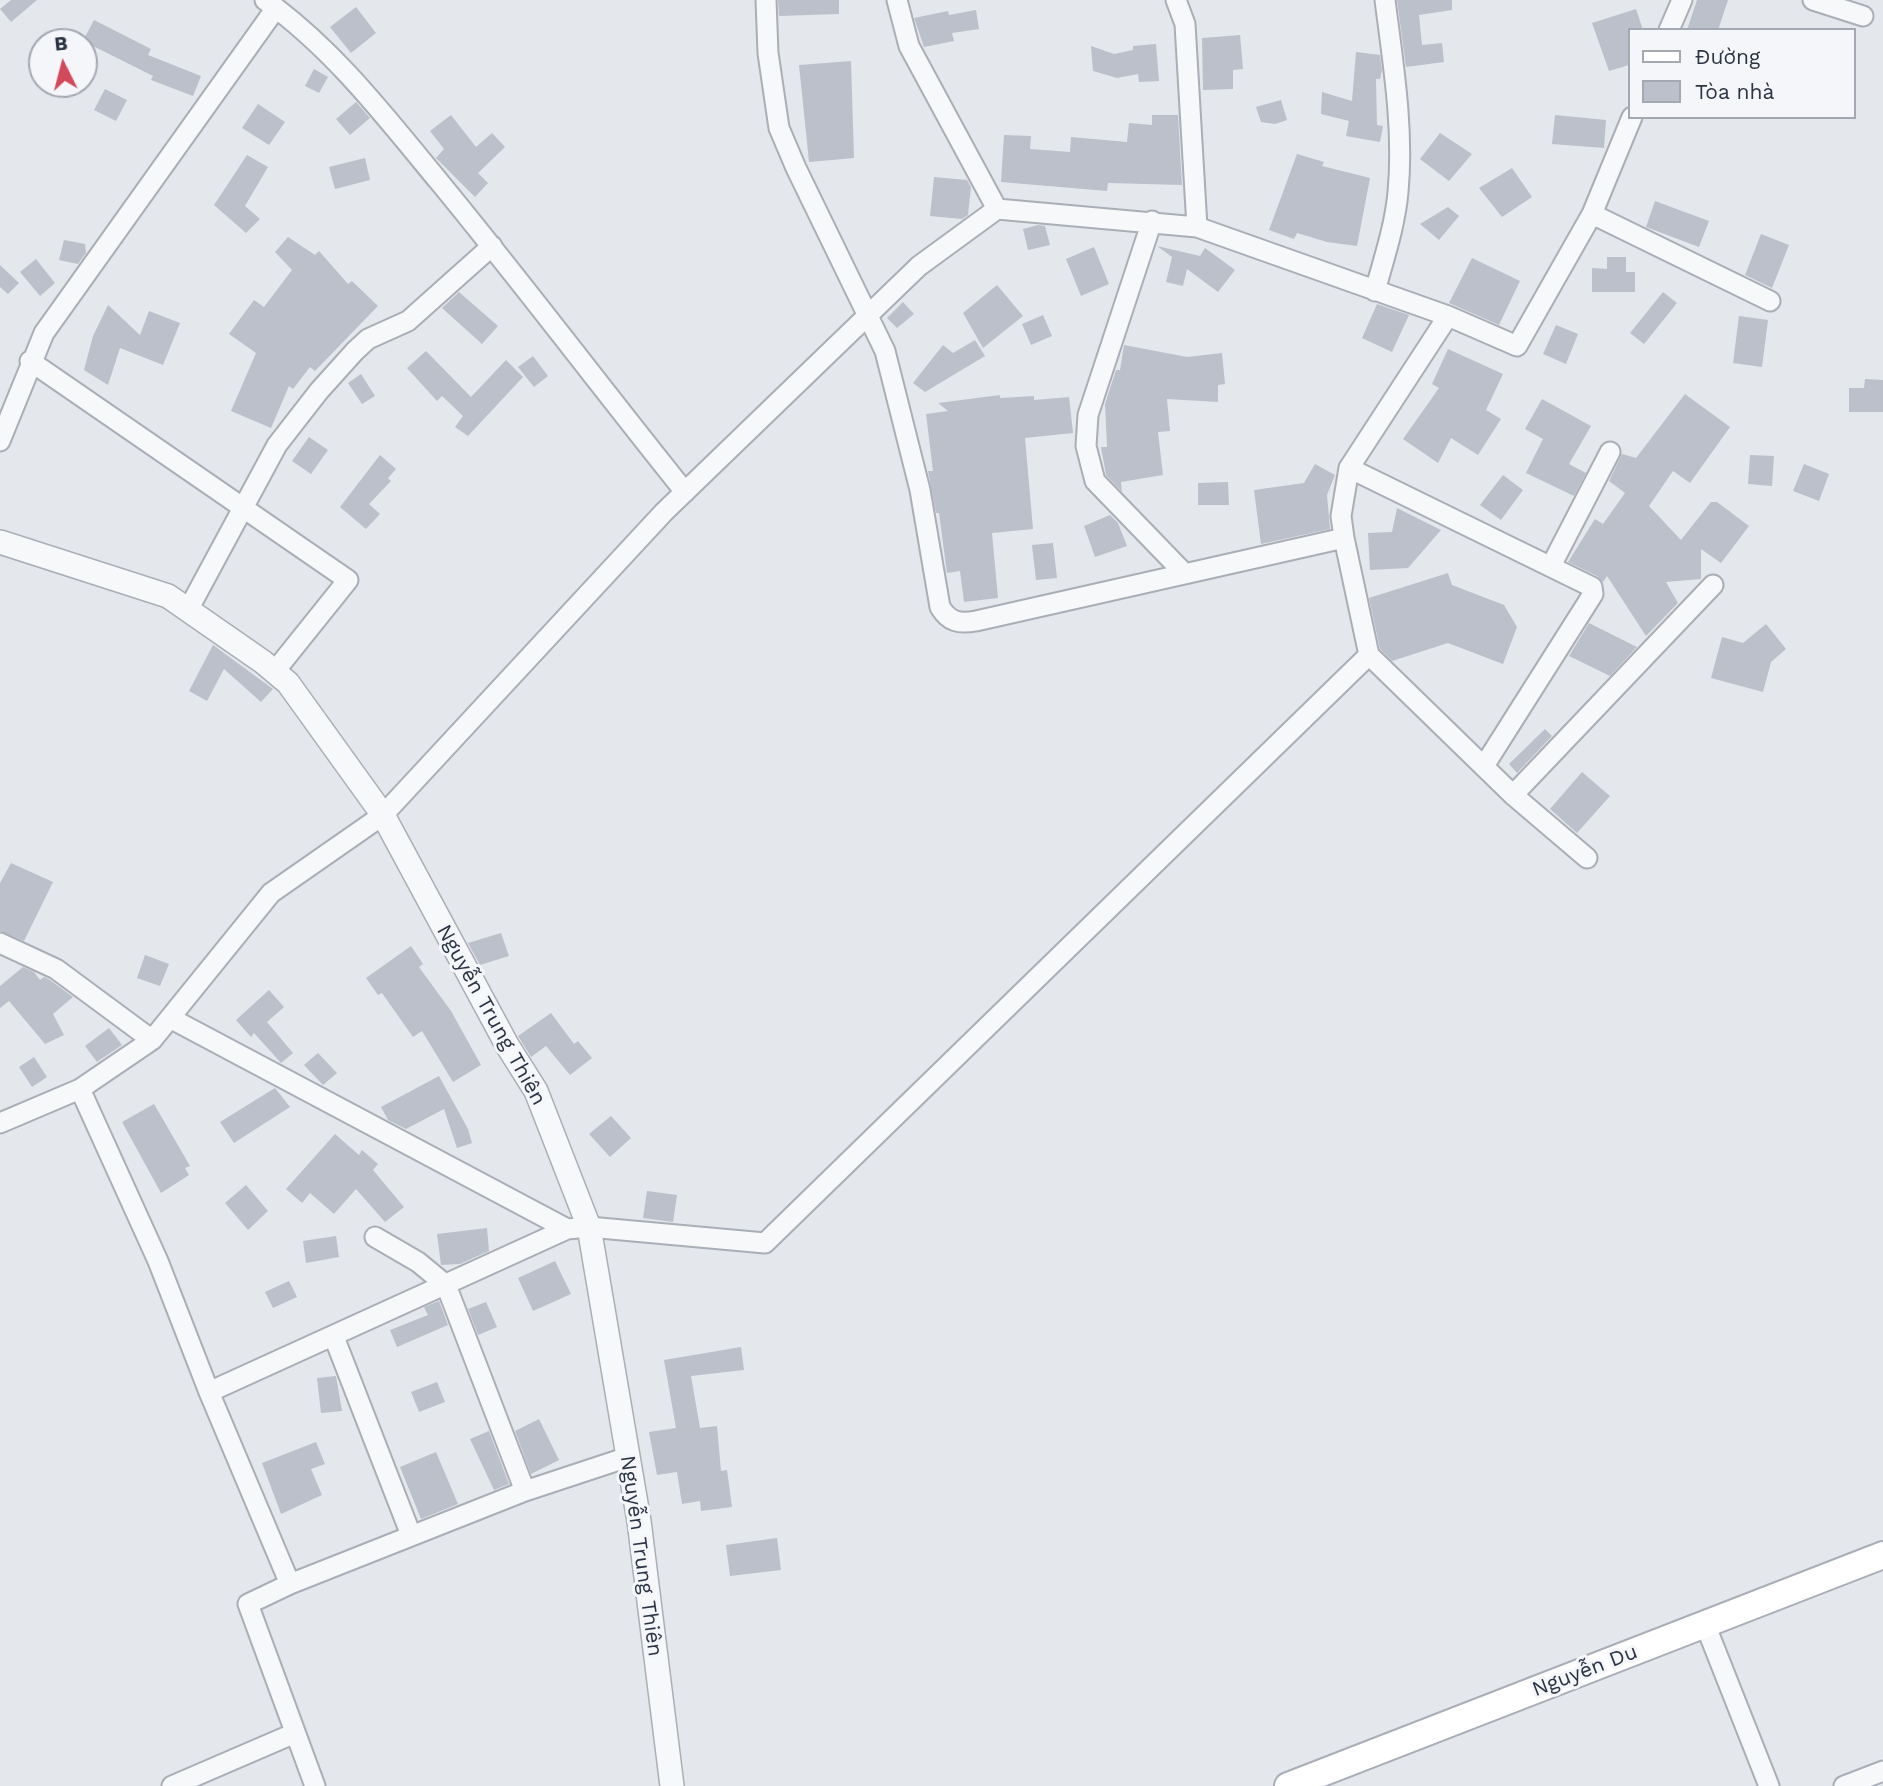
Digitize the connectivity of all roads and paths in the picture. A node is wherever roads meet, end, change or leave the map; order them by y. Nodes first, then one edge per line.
1 (766, 0) edge
2 (897, 0) edge
3 (1176, 0) edge
4 (1385, 0) edge
5 (1813, 0) edge
6 (1676, 2) edge
7 (271, 4) edge
8 (1863, 16) dead end
9 (1670, 28) edge
10 (1631, 119) edge
11 (997, 209) junction
12 (1592, 214) junction
13 (1152, 220) junction
14 (1197, 227) junction
15 (492, 246) junction
16 (1374, 291) junction
17 (1770, 301) dead end
18 (869, 316) junction
19 (1448, 316) junction
20 (30, 361) junction
21 (0, 441) edge
22 (1610, 452) dead end
23 (1349, 468) junction
24 (685, 492) junction
25 (243, 509) junction
26 (1344, 538) junction
27 (0, 542) edge
28 (1551, 566) junction
29 (1184, 573) junction
30 (1713, 585) dead end
31 (188, 610) junction
32 (1368, 655) junction
33 (275, 671) junction
34 (1484, 766) junction
35 (1513, 795) junction
36 (383, 815) junction
37 (1587, 858) dead end
38 (0, 943) edge
39 (170, 1018) junction
40 (152, 1040) junction
41 (80, 1089) junction
42 (0, 1123) edge
43 (578, 1228) junction
44 (375, 1237) dead end
45 (446, 1285) junction
46 (334, 1337) junction
47 (209, 1392) junction
48 (628, 1457) junction
49 (525, 1491) junction
50 (411, 1535) junction
51 (1883, 1555) edge
52 (290, 1584) junction
53 (1705, 1624) junction
54 (295, 1733) junction
55 (1883, 1771) edge
56 (172, 1786) edge
57 (315, 1786) edge
58 (672, 1786) edge
59 (1288, 1786) edge
60 (1769, 1786) edge
61 (1844, 1786) edge

1 - 18 street
2 - 11 street
3 - 14 street
4 - 16 street
5 - 8 street
6 - 9 street
7 - 15 street
7 - 20 street
10 - 12 street
11 - 13 street
11 - 18 street
12 - 17 street
12 - 19 street
13 - 14 street
13 - 29 street
14 - 16 street
15 - 24 street
15 - 25 street
16 - 19 street
18 - 24 street
18 - 29 street
19 - 23 street
20 - 21 street
20 - 25 street
22 - 28 street
23 - 26 street
23 - 28 street
24 - 36 street
25 - 31 street
25 - 33 street
26 - 29 street
26 - 32 street
27 - 31 street, Nguyễn Trung Thiên
28 - 34 street
30 - 35 street
31 - 33 street, Nguyễn Trung Thiên
32 - 34 street
32 - 43 street
33 - 36 street, Nguyễn Trung Thiên
34 - 35 street
35 - 37 street
36 - 39 street
36 - 43 street, Nguyễn Trung Thiên
38 - 40 street
39 - 40 street
39 - 43 street
40 - 41 street
41 - 42 street
41 - 47 street
43 - 45 street
43 - 48 street, Nguyễn Trung Thiên
44 - 45 street
45 - 46 street
45 - 49 street
46 - 47 street
46 - 50 street
47 - 52 street
48 - 49 street
48 - 58 street, Nguyễn Trung Thiên
49 - 50 street
50 - 52 street
51 - 53 main road, Nguyễn Du
52 - 54 street
53 - 59 main road, Nguyễn Du
53 - 60 street
54 - 56 street
54 - 57 street
55 - 61 street

